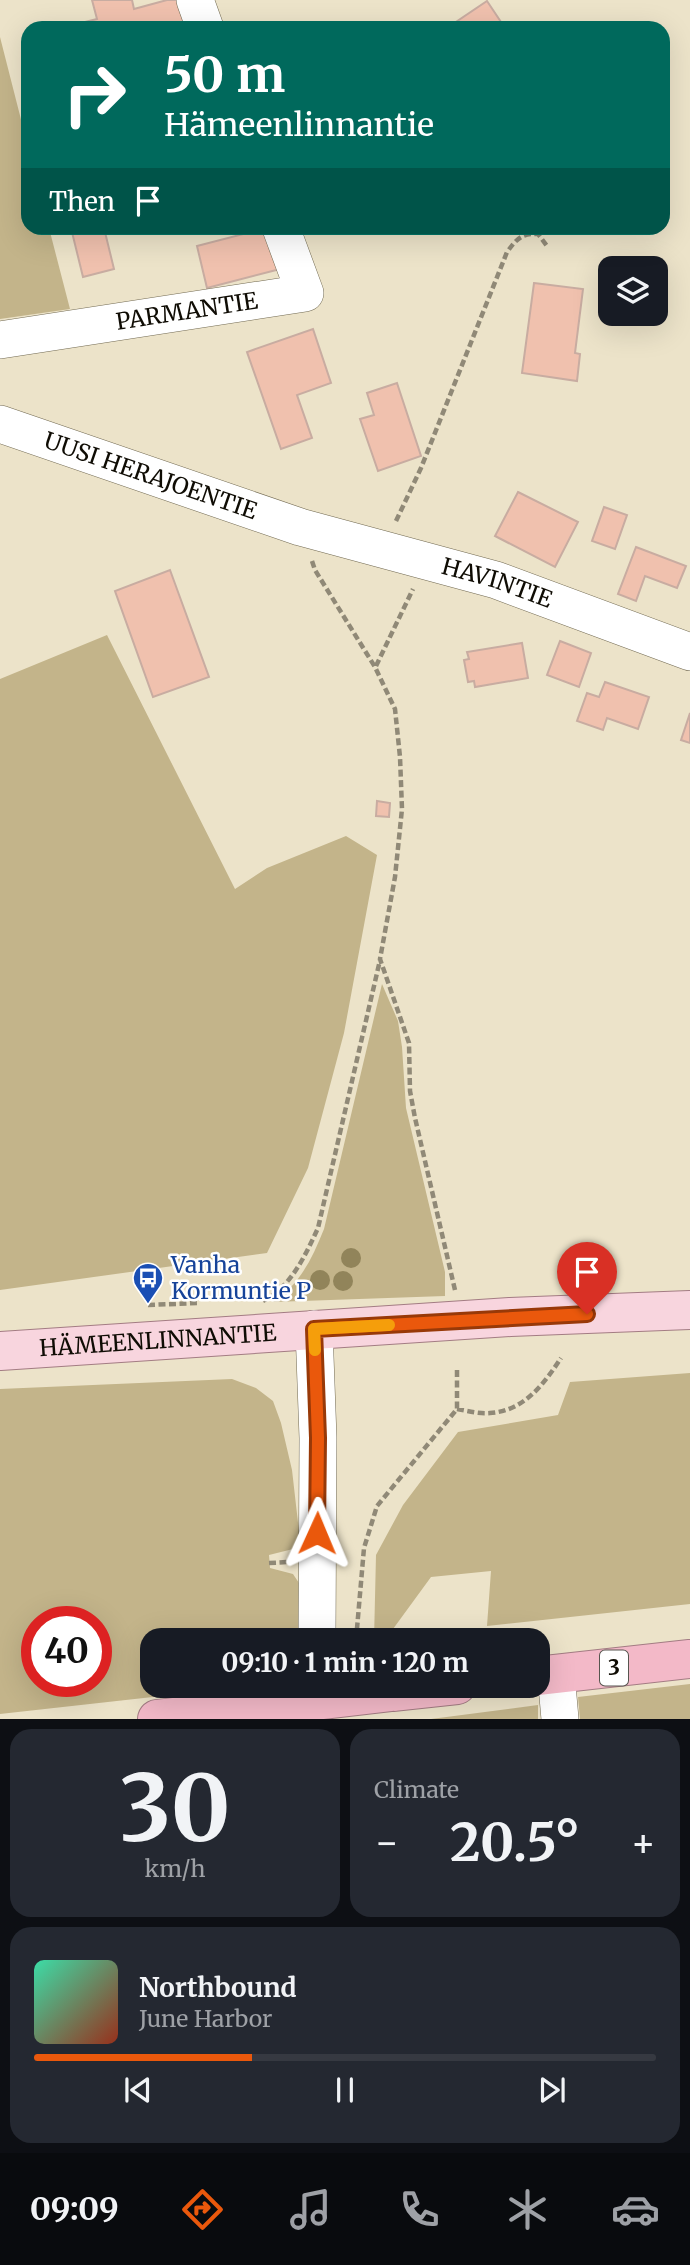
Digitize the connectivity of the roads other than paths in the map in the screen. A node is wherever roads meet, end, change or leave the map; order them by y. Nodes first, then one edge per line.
1 (195, 0) edge
2 (202, 21) edge
3 (284, 235) edge
4 (0, 340) edge
5 (0, 424) edge
6 (300, 527) joint
7 (690, 652) edge
8 (690, 1310) edge
9 (314, 1329) junction
10 (0, 1351) edge
11 (317, 1628) edge
12 (690, 1659) edge
13 (550, 1676) edge
14 (550, 1689) edge
15 (317, 1698) edge
16 (340, 1698) edge
17 (157, 1719) edge
18 (318, 1719) edge
19 (559, 1719) edge

1 - 2 street
3 - 4 street, PARMANTIE
5 - 6 street, UUSI HERAJOENTIE
6 - 7 street, HAVINTIE
8 - 9 main road, HÄMEENLINNANTIE
9 - 10 main road, HÄMEENLINNANTIE
9 - 11 street
12 - 13 highway, 3
14 - 19 street
15 - 18 street
16 - 17 highway, bridge

